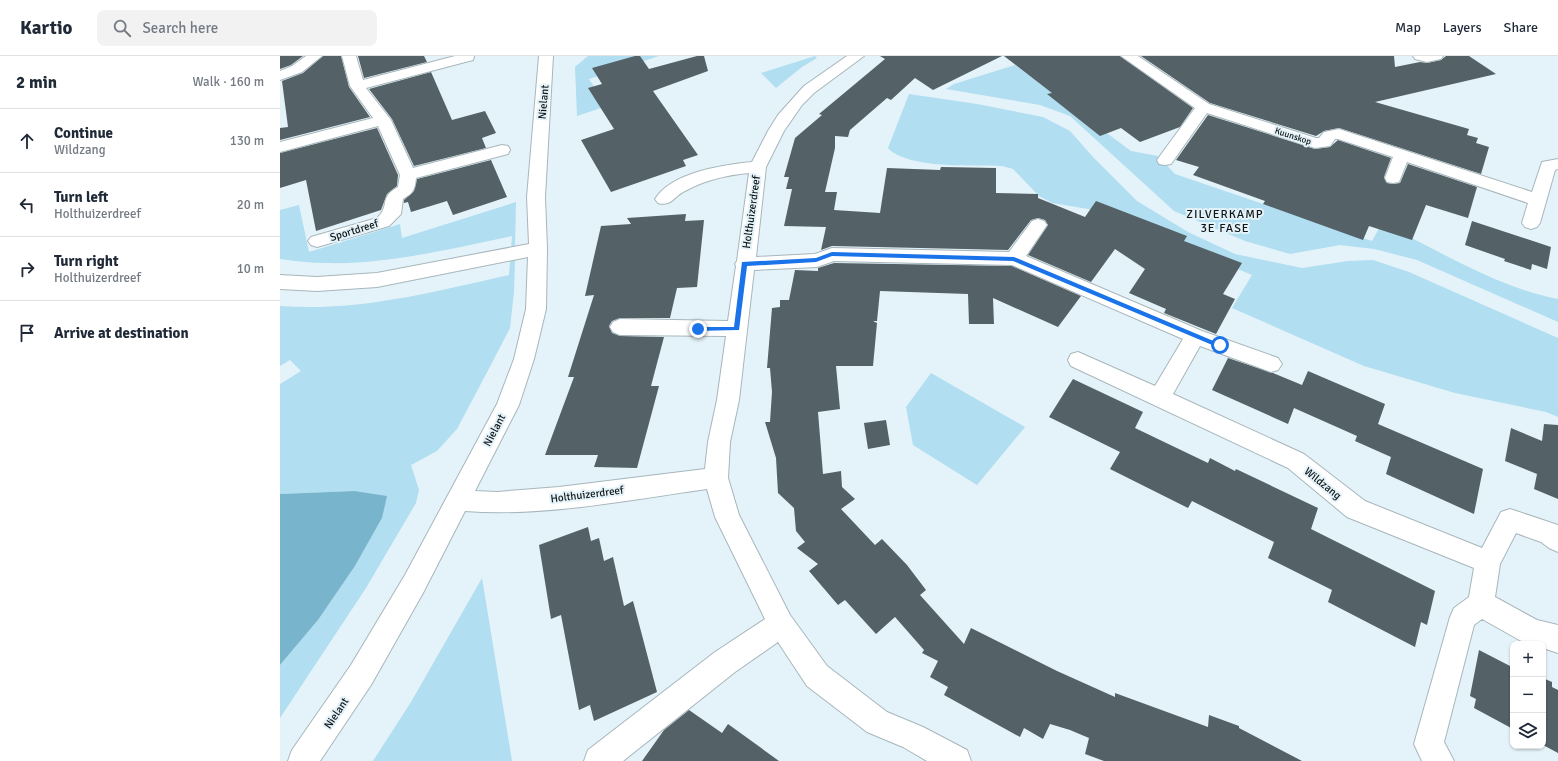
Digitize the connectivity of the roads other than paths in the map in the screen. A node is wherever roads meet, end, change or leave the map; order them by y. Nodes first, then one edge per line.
1 (315, 56) edge
2 (349, 56) edge
3 (546, 56) edge
4 (857, 56) edge
5 (1128, 56) edge
6 (1420, 56) edge
7 (1436, 56) edge
8 (468, 57) edge
9 (280, 76) edge
10 (357, 86) junction
11 (1204, 107) junction
12 (383, 120) junction
13 (280, 148) edge
14 (502, 150) dead end
15 (1402, 154) junction
16 (1165, 160) dead end
17 (1558, 164) edge
18 (758, 167) junction
19 (408, 175) junction
20 (1393, 178) dead end
21 (664, 199) dead end
22 (1538, 200) junction
23 (1531, 223) dead end
24 (1038, 224) dead end
25 (317, 241) dead end
26 (538, 249) junction
27 (1014, 259) junction
28 (744, 264) junction
29 (280, 282) edge
30 (620, 327) dead end
31 (737, 329) junction
32 (1195, 336) junction
33 (1078, 360) dead end
34 (1271, 364) dead end
35 (1160, 397) junction
36 (716, 478) junction
37 (458, 500) junction
38 (1558, 540) edge
39 (1488, 562) junction
40 (1481, 604) junction
41 (781, 624) junction
42 (1558, 639) edge
43 (303, 761) edge
44 (598, 761) edge
45 (956, 761) edge
46 (1439, 761) edge

1 - 9 street
2 - 10 street
3 - 26 street, Nielant
4 - 18 street, Holthuizerdreef
5 - 11 street, Kuunskop
6 - 7 street
8 - 10 street
10 - 12 street
11 - 15 street, Kuunskop
11 - 16 street
12 - 13 street
12 - 19 street
14 - 19 street
15 - 20 street
15 - 22 street, Kuunskop
17 - 22 street
18 - 21 street, Holthuizerdreef
18 - 28 street, Holthuizerdreef
19 - 25 street, Sportdreef
22 - 23 street
24 - 27 street
26 - 29 street
26 - 37 street, Nielant
27 - 28 street
27 - 32 street
28 - 31 street, Holthuizerdreef
30 - 31 street
31 - 36 street, Holthuizerdreef
32 - 34 street
32 - 35 street
33 - 35 street, Wildzang
35 - 39 street, Wildzang
36 - 37 street, Holthuizerdreef
36 - 41 street, Holthuizerdreef
37 - 43 street, Nielant
38 - 39 street
39 - 40 street
40 - 42 street
40 - 46 street
41 - 44 street
41 - 45 street, Holthuizerdreef

